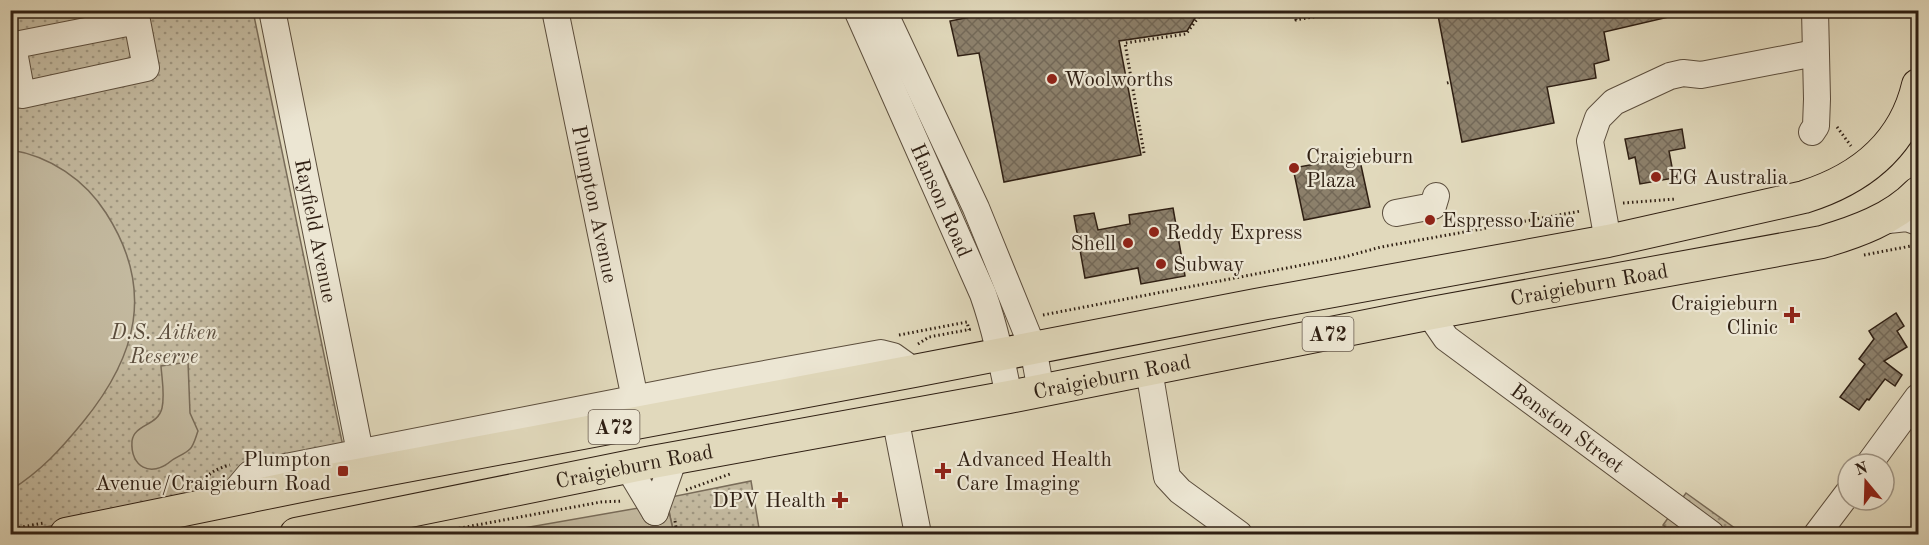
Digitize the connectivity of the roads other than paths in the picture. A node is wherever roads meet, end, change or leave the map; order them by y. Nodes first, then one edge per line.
1 (272, 10) edge
2 (555, 10) edge
3 (857, 10) edge
4 (883, 10) edge
5 (1815, 10) edge
6 (136, 16) edge
7 (12, 46) edge
8 (1815, 53) junction
9 (1918, 85) edge
10 (1910, 131) edge
11 (1812, 132) dead end
12 (1918, 193) edge
13 (1436, 196) dead end
14 (1396, 213) dead end
15 (1879, 221) junction
16 (1918, 222) edge
17 (1608, 241) junction
18 (1616, 280) junction
19 (1432, 313) junction
20 (1027, 334) junction
21 (997, 340) junction
22 (905, 365) junction
23 (1149, 370) junction
24 (1041, 391) junction
25 (1009, 397) junction
26 (1918, 397) edge
27 (635, 399) junction
28 (895, 417) junction
29 (360, 452) junction
30 (1878, 452) edge
31 (674, 458) junction
32 (628, 466) junction
33 (228, 501) junction
34 (1836, 509) edge
35 (66, 534) edge
36 (296, 534) edge
37 (918, 534) edge
38 (1239, 534) edge
39 (1712, 534) edge
40 (1817, 534) edge

1 - 29 street, Rayfield Avenue
2 - 27 street, Plumpton Avenue
3 - 21 street, Hanson Road
4 - 20 street, Hanson Road
5 - 8 street
6 - 7 street
6 - 7 street
8 - 11 street
8 - 17 street
9 - 10 main road, Craigieburn Road / A72
10 - 17 main road, Craigieburn Road / A72
12 - 15 main road, Craigieburn Road / A72
13 - 14 street
15 - 16 street
15 - 18 main road, Craigieburn Road / A72
17 - 18 main road
17 - 20 main road, Craigieburn Road / A72
18 - 19 main road, Craigieburn Road / A72
19 - 23 main road, Craigieburn Road / A72
19 - 39 street, Benston Street
20 - 21 main road, Craigieburn Road / A72
20 - 24 street, Hanson Road
21 - 22 main road, Craigieburn Road / A72
21 - 25 street, Hanson Road
22 - 27 street, Craigieburn Road
22 - 33 main road, Craigieburn Road / A72
23 - 24 main road, Craigieburn Road / A72
23 - 38 street
24 - 25 main road, Craigieburn Road / A72
25 - 28 main road, Craigieburn Road / A72
26 - 30 street
27 - 29 street, Craigieburn Road
28 - 31 main road, Craigieburn Road / A72
28 - 37 street
29 - 33 street, Craigieburn Road
31 - 32 main road, Craigieburn Road / A72
31 - 32 street
32 - 36 main road, Craigieburn Road / A72
33 - 35 main road, Craigieburn Road / A72
34 - 40 street

